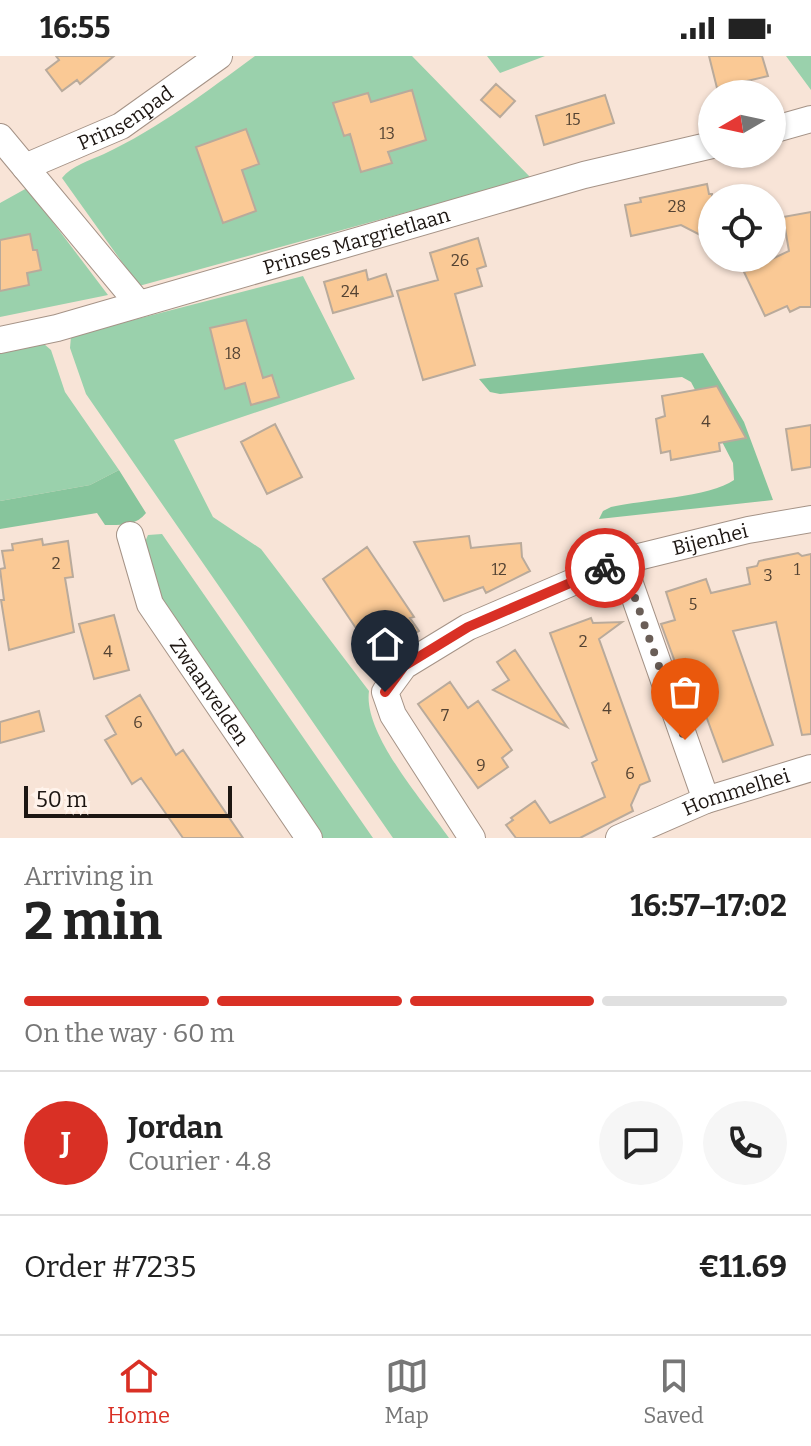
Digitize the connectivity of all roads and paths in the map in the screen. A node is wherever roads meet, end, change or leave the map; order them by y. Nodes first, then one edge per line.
1 (219, 56) edge
2 (811, 119) edge
3 (786, 126) edge
4 (0, 137) edge
5 (698, 148) edge
6 (25, 167) junction
7 (138, 303) junction
8 (0, 340) edge
9 (811, 519) edge
10 (130, 535) dead end
11 (622, 561) junction
12 (811, 768) edge
13 (706, 800) junction
14 (309, 838) edge
15 (472, 838) edge
16 (619, 838) edge

1 - 6 street, Prinsenpad
2 - 3 street
4 - 6 street
5 - 7 street, Prinses Margrietlaan
6 - 7 street
7 - 8 street, Prinses Margrietlaan
9 - 11 street, Bijenhei
10 - 14 street, Zwaanvelden
11 - 13 street
11 - 15 street, Bijenhei
12 - 13 street, Hommelhei
13 - 16 street, Hommelhei

